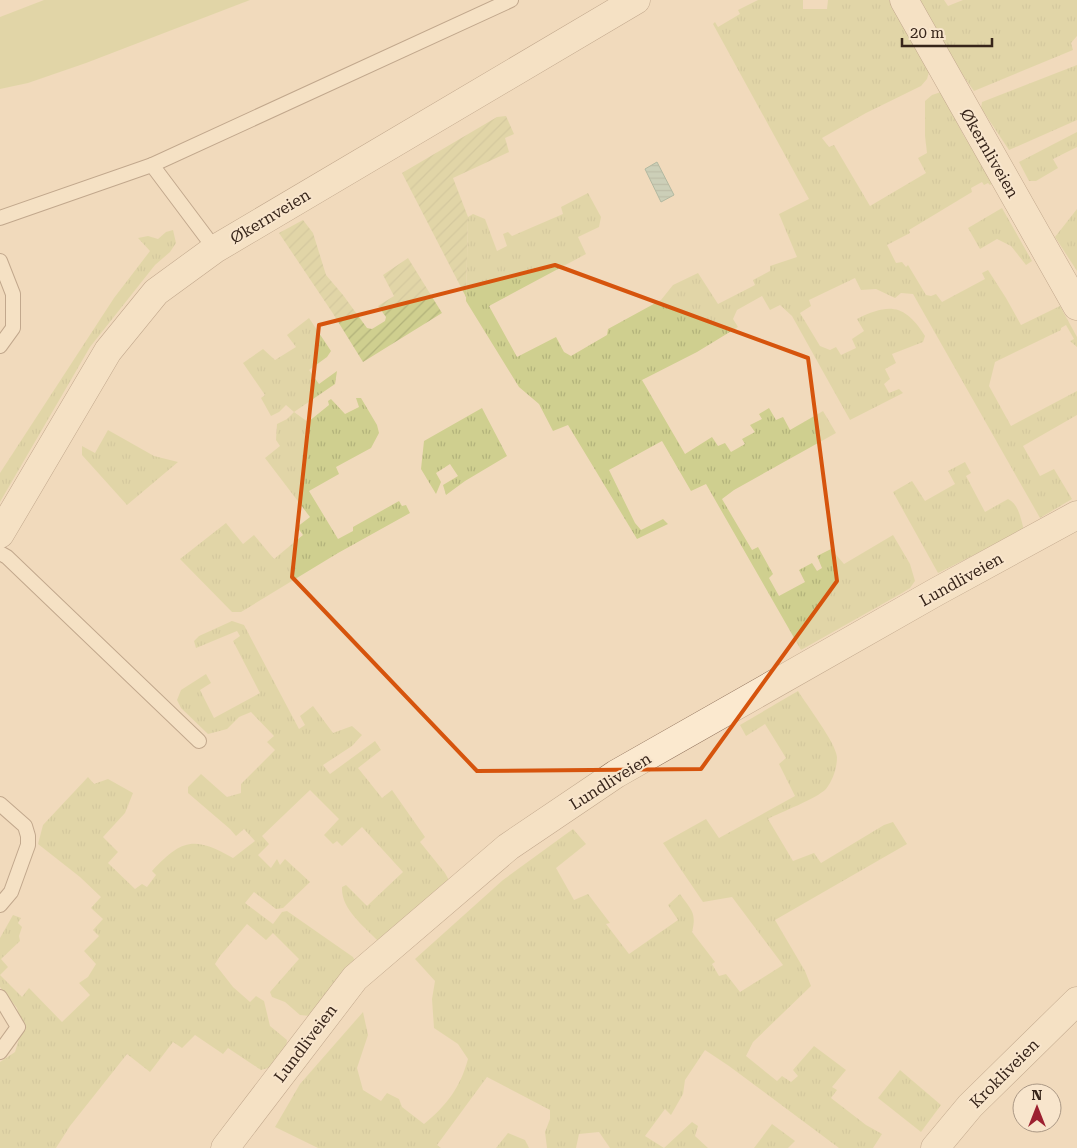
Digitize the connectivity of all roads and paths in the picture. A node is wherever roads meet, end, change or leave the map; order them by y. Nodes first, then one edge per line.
1 (511, 0) edge
2 (636, 0) edge
3 (904, 0) edge
4 (152, 165) junction
5 (0, 218) edge
6 (215, 249) junction
7 (0, 261) edge
8 (1077, 306) edge
9 (0, 346) edge
10 (1077, 515) edge
11 (0, 534) edge
12 (0, 553) edge
13 (198, 741) dead end
14 (0, 804) edge
15 (0, 905) edge
16 (0, 997) edge
17 (1077, 1001) edge
18 (0, 1052) edge
19 (225, 1148) edge
20 (935, 1148) edge

1 - 4 lane
2 - 6 street, Økernveien
3 - 8 street, Økernliveien
4 - 5 lane
4 - 6 lane
6 - 11 street, Økernveien
7 - 9 lane
10 - 19 street, Lundliveien
12 - 13 lane
14 - 15 lane
16 - 18 lane
17 - 20 street, Krokliveien

